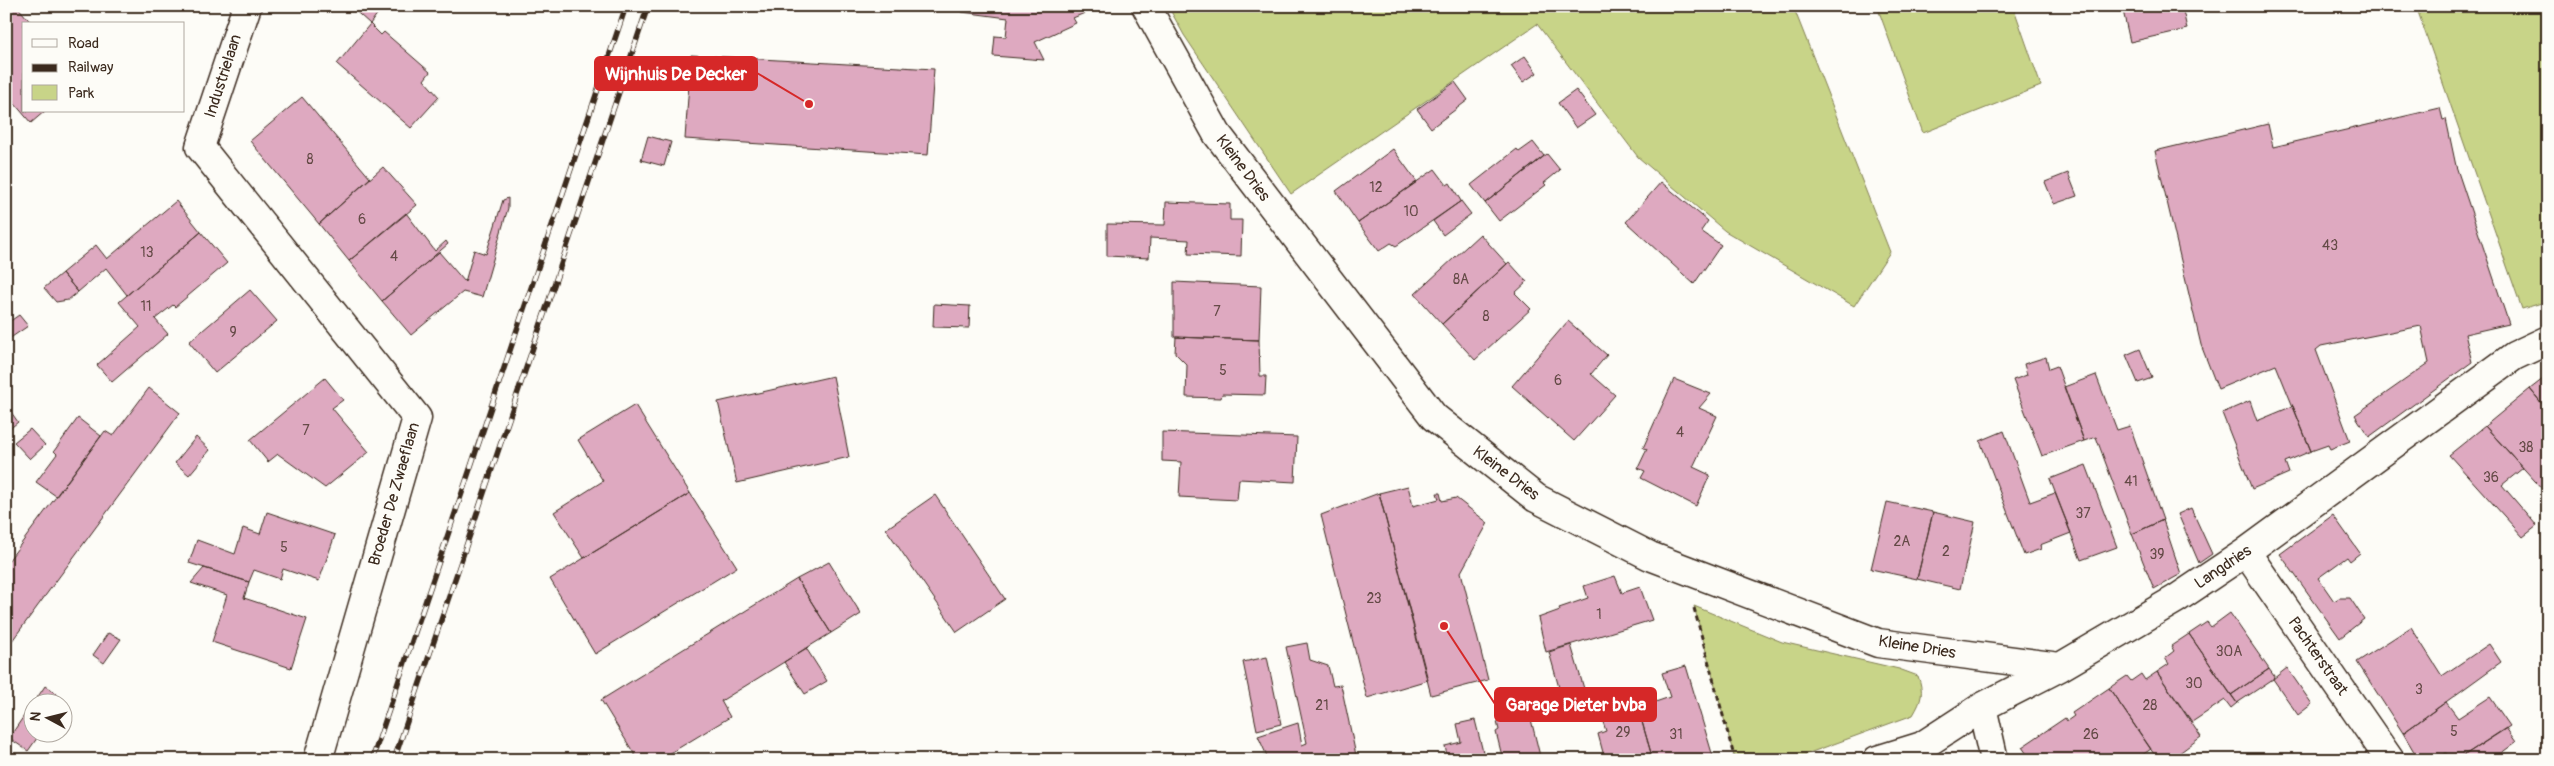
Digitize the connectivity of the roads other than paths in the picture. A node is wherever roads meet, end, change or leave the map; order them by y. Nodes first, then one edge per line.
1 (247, 6) edge
2 (1146, 6) edge
3 (200, 147) joint
4 (2548, 340) edge
5 (2246, 552) junction
6 (2060, 667) junction
7 (1982, 707) junction
8 (318, 760) edge
9 (1877, 760) edge
10 (1994, 760) edge
11 (2390, 760) edge

1 - 3 street, Industrielaan
2 - 6 street, Kleine Dries
3 - 8 street, Broeder De Zwaeflaan
4 - 5 street, Langdries
5 - 6 street, Langdries
5 - 11 street, Pachterstraat
6 - 7 street, Langdries
7 - 9 street, Langdries
7 - 10 street

